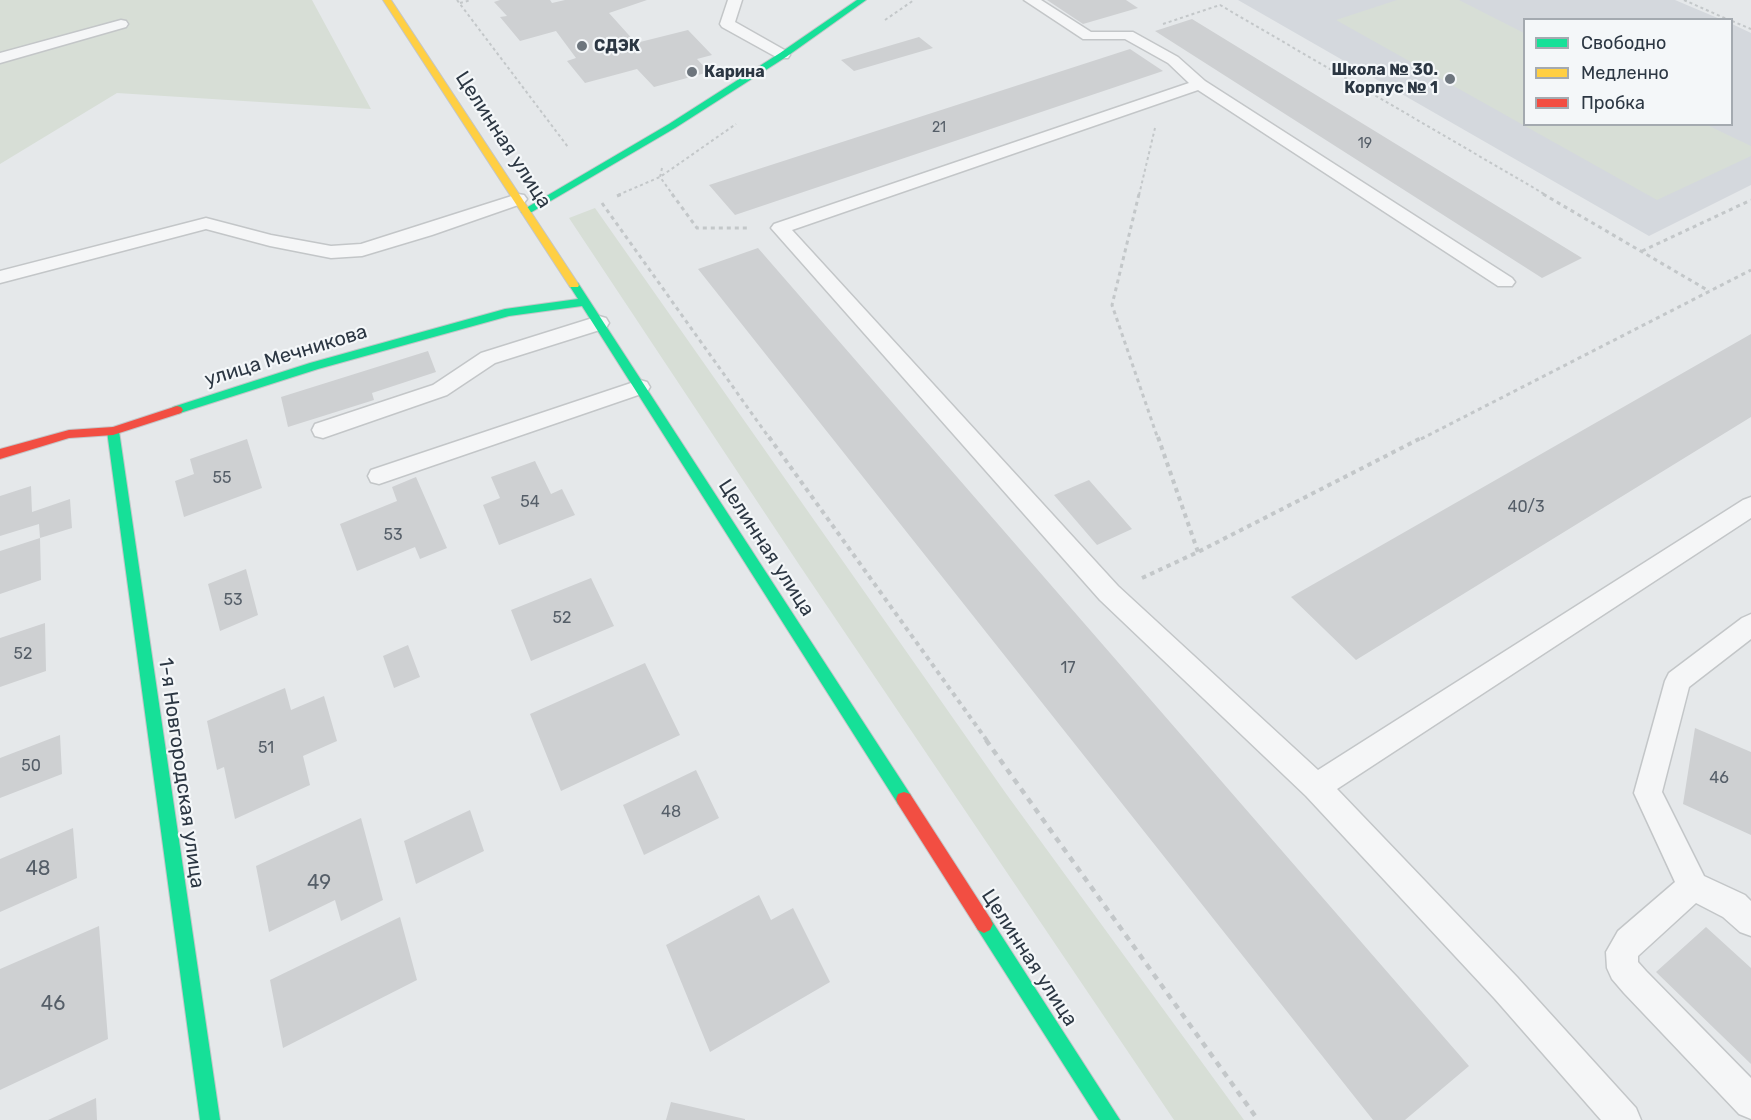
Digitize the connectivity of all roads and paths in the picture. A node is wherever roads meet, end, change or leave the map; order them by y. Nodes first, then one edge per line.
1 (387, 0) edge
2 (471, 0) edge
3 (735, 0) edge
4 (862, 0) edge
5 (1031, 0) edge
6 (1684, 0) edge
7 (459, 1) edge
8 (1725, 18) edge
9 (1733, 21) edge
10 (121, 24) dead end
11 (1751, 29) edge
12 (1128, 35) junction
13 (783, 55) junction
14 (0, 58) edge
15 (1200, 84) junction
16 (1162, 98) junction
17 (568, 147) dead end
18 (660, 177) dead end
19 (1751, 200) edge
20 (602, 203) dead end
21 (522, 205) junction
22 (780, 228) junction
23 (1642, 251) junction
24 (1751, 270) edge
25 (0, 277) edge
26 (1505, 282) dead end
27 (1709, 291) junction
28 (585, 302) junction
29 (598, 323) junction
30 (640, 387) junction
31 (323, 430) dead end
32 (113, 431) junction
33 (0, 453) edge
34 (380, 476) dead end
35 (1751, 506) edge
36 (1198, 552) junction
37 (1109, 593) junction
38 (1751, 625) edge
39 (1316, 787) junction
40 (1693, 886) junction
41 (1751, 921) edge
42 (1751, 1102) edge
43 (210, 1120) edge
44 (1110, 1120) edge
45 (1258, 1120) edge
46 (1624, 1120) edge

1 - 21 street, Целинная улица
2 - 7 path
3 - 13 lane
4 - 13 street
5 - 12 lane
6 - 8 path
7 - 17 path
9 - 11 path
10 - 14 lane
12 - 15 lane
12 - 23 path
13 - 21 street
15 - 16 lane
15 - 26 lane
16 - 22 lane
16 - 36 path
18 - 22 path
19 - 23 path
20 - 45 path
21 - 25 lane
21 - 28 street, Целинная улица
22 - 37 lane
23 - 27 path
24 - 27 path
27 - 36 path
28 - 29 street, Целинная улица
28 - 32 street, улица Мечникова
29 - 30 street, Целинная улица
29 - 31 lane
30 - 34 lane
30 - 44 street, Целинная улица
32 - 33 street, улица Мечникова
32 - 43 street, 1-я Новгородская улица
35 - 39 lane
36 - 37 path
37 - 39 lane
38 - 40 lane
39 - 46 lane
40 - 41 lane
40 - 42 lane

